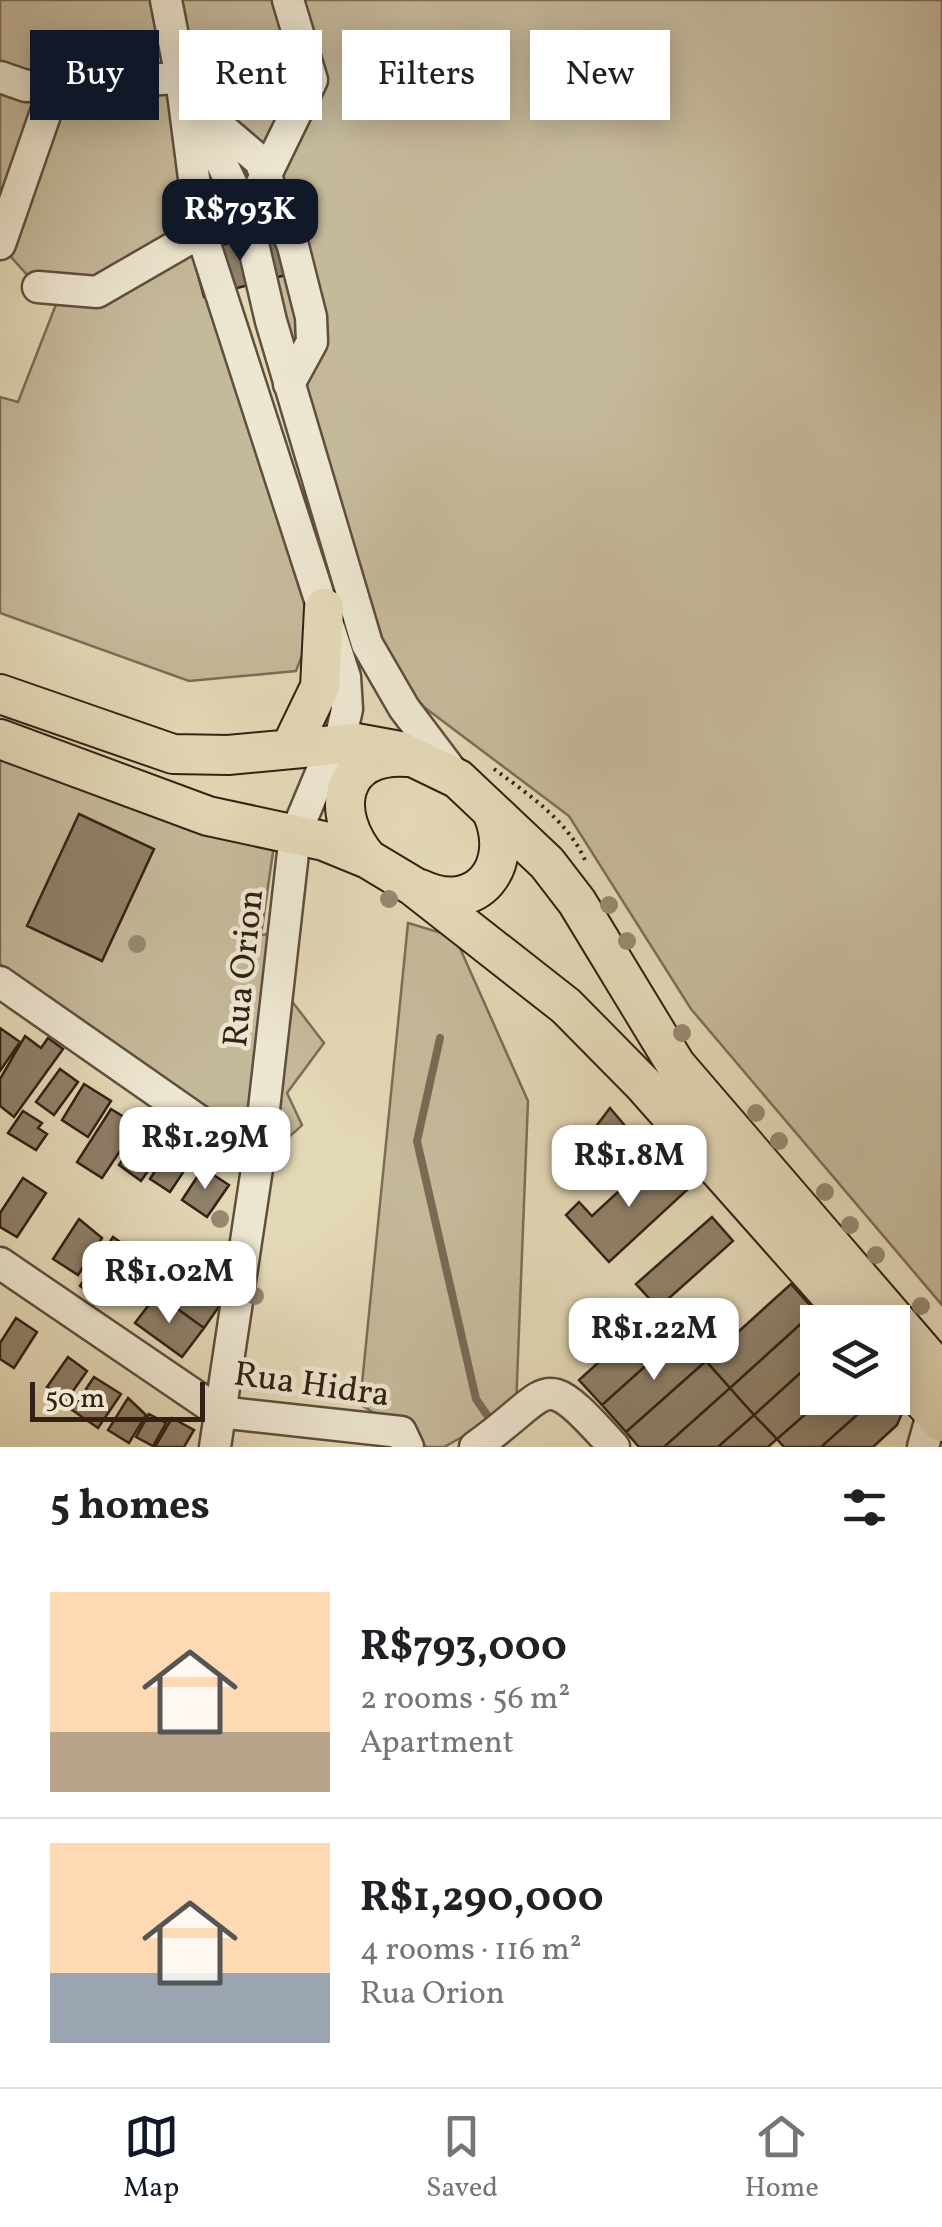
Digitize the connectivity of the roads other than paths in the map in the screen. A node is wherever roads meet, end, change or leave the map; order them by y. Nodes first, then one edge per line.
1 (166, 0) edge
2 (288, 0) edge
3 (179, 54) edge
4 (0, 77) edge
5 (30, 86) edge
6 (42, 120) edge
7 (191, 120) edge
8 (201, 120) edge
9 (217, 120) edge
10 (267, 173) junction
11 (246, 214) junction
12 (2, 230) edge
13 (201, 232) junction
14 (38, 287) dead end
15 (271, 321) junction
16 (234, 332) junction
17 (289, 384) junction
18 (300, 416) junction
19 (266, 429) junction
20 (324, 608) junction
21 (0, 694) edge
22 (0, 739) edge
23 (340, 745) junction
24 (290, 748) junction
25 (419, 758) junction
26 (471, 770) junction
27 (492, 812) junction
28 (295, 835) junction
29 (368, 859) junction
30 (413, 886) junction
31 (0, 982) edge
32 (258, 1162) junction
33 (0, 1263) edge
34 (839, 1305) edge
35 (942, 1374) edge
36 (910, 1393) edge
37 (219, 1412) junction
38 (932, 1427) edge
39 (215, 1447) edge
40 (408, 1447) edge
41 (474, 1447) edge
42 (614, 1447) edge

1 - 3 street
2 - 10 street
4 - 5 street
6 - 12 street
7 - 13 street
8 - 11 street
9 - 10 street
10 - 11 street
10 - 17 street
11 - 15 street
13 - 14 street
13 - 16 street
15 - 16 street
15 - 17 street
16 - 19 street
17 - 18 street
18 - 19 street
18 - 26 street
19 - 20 street
20 - 23 street
20 - 24 main road
21 - 24 main road
22 - 28 main road
23 - 24 main road
23 - 25 main road
23 - 28 street, Rua Orion
25 - 26 main road
25 - 29 main road
26 - 27 main road
27 - 30 main road
27 - 35 main road
28 - 29 main road
28 - 32 street, Rua Orion
29 - 30 main road
30 - 34 main road
31 - 32 street
32 - 37 street, Rua Orion
33 - 37 street, Rua Hidra
36 - 38 main road
37 - 39 street, Rua Orion
37 - 40 street, Rua Hidra
41 - 42 street

